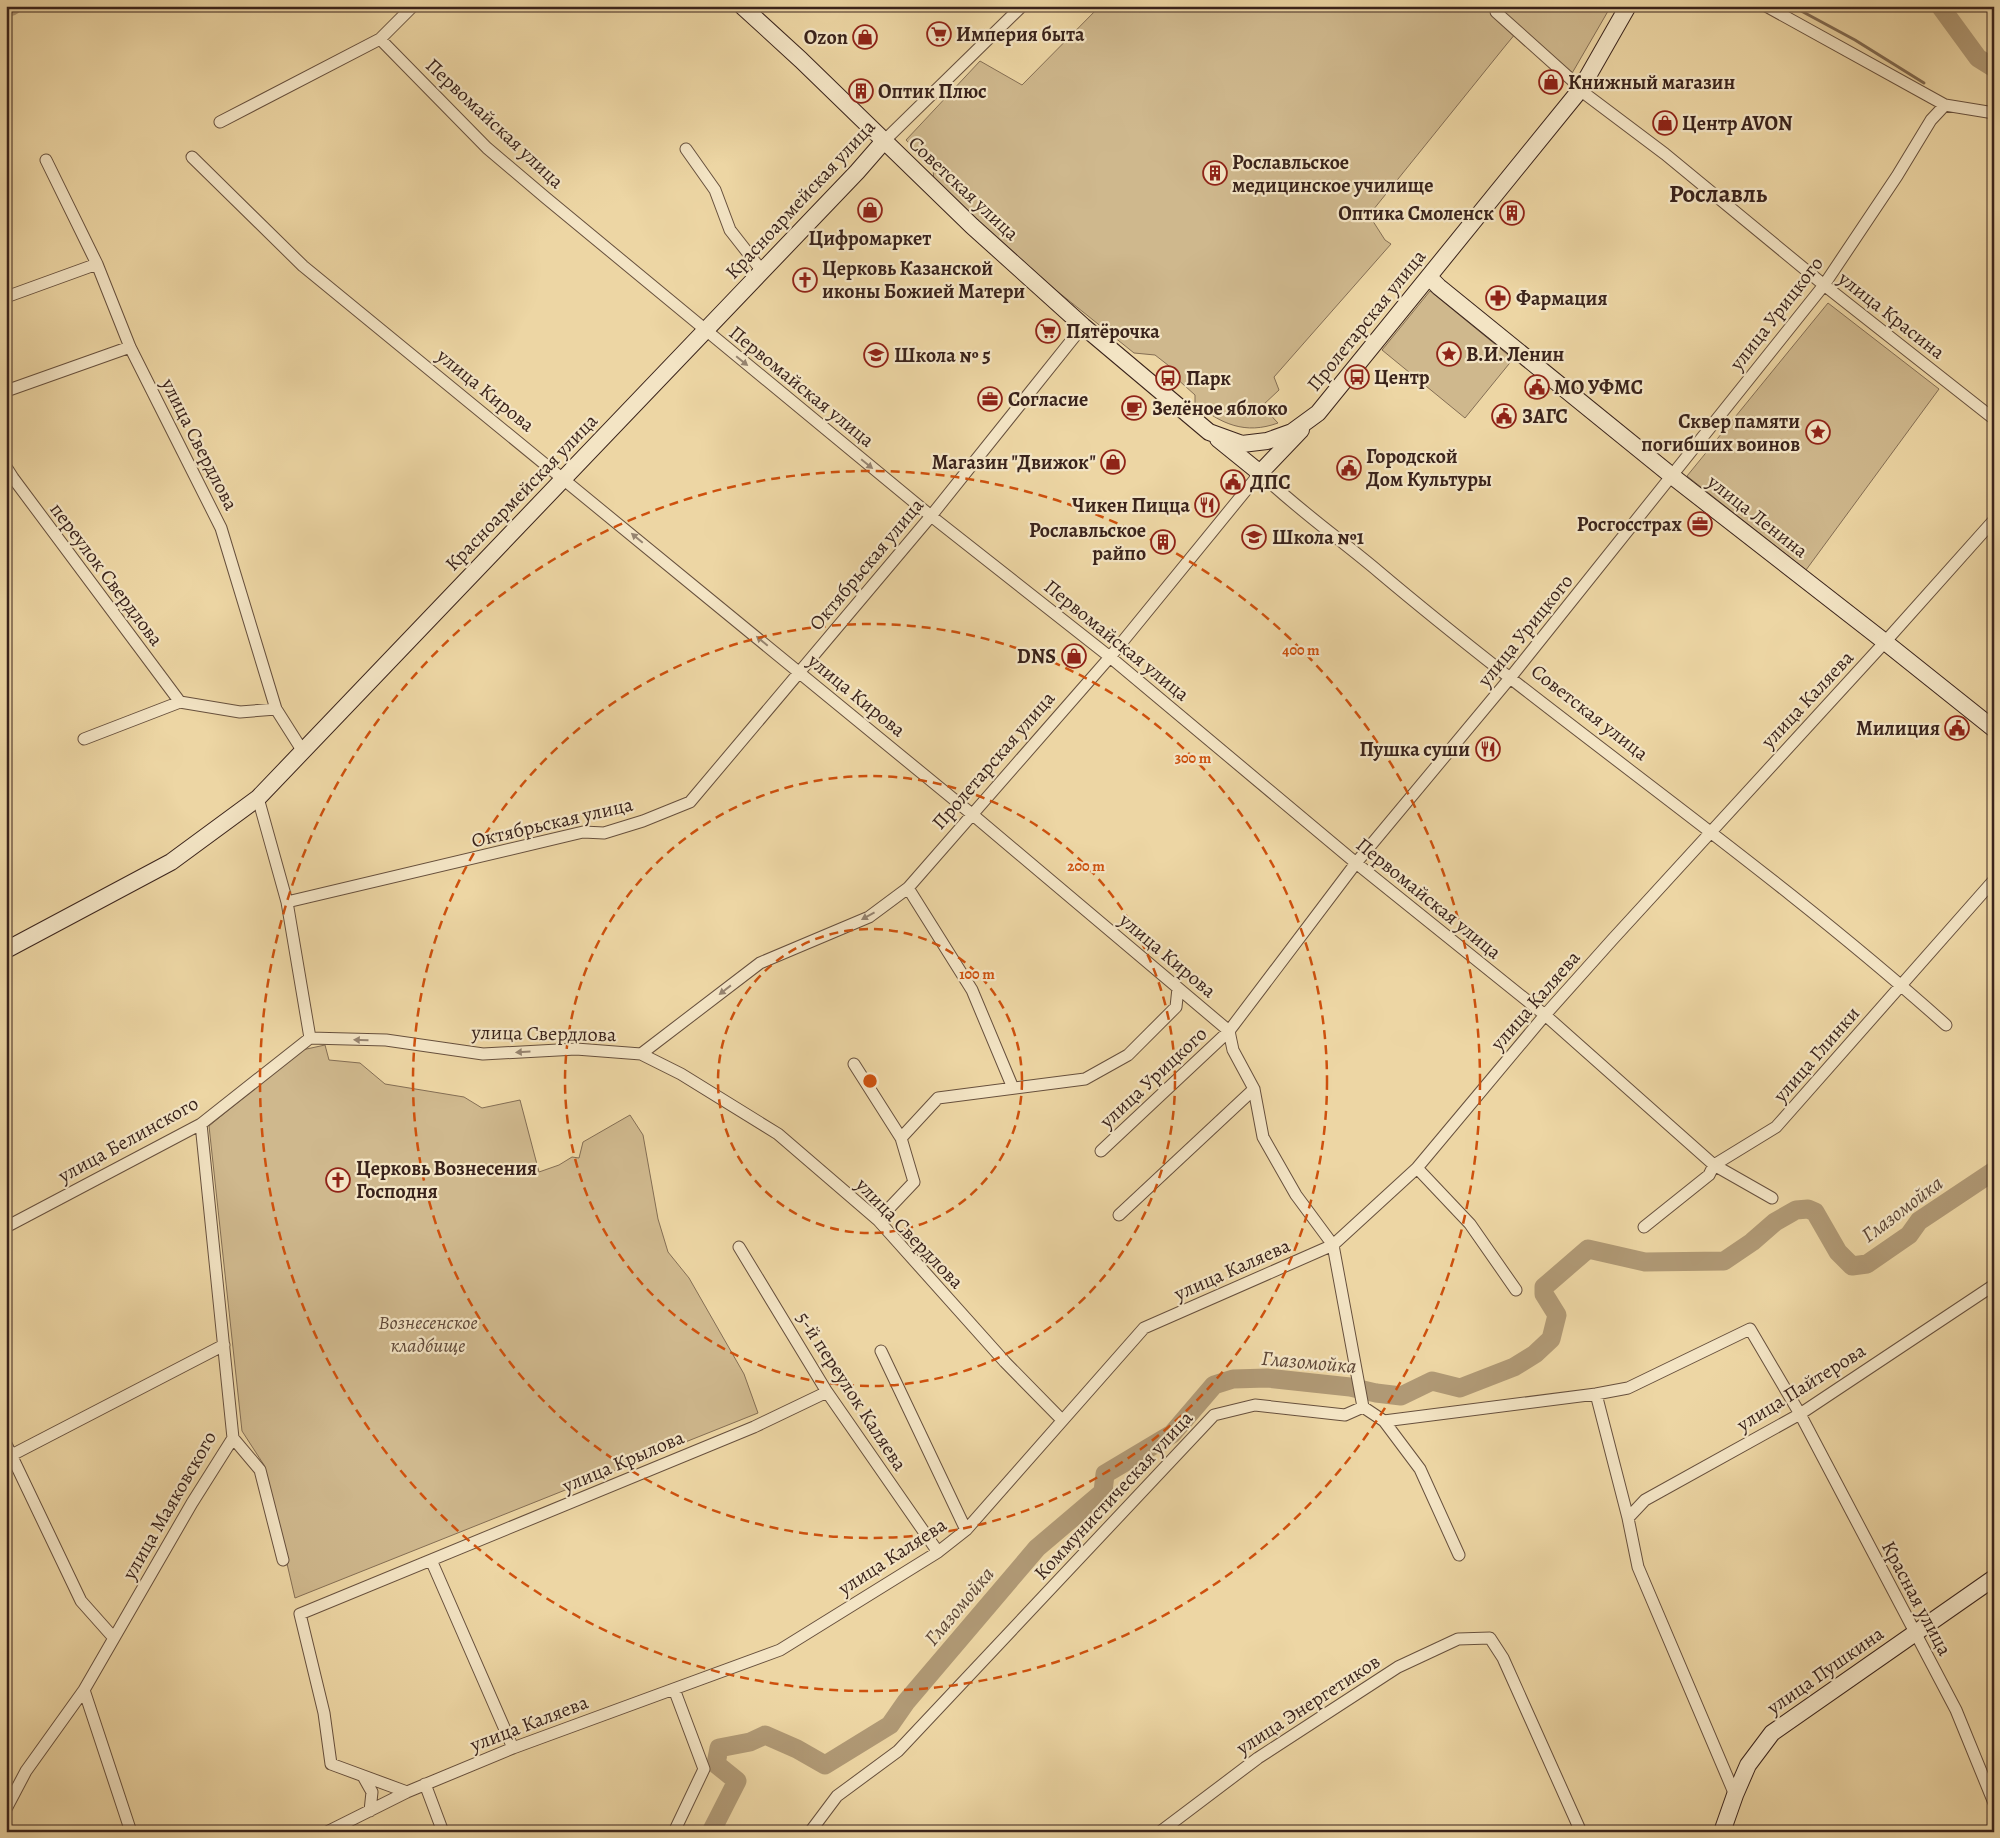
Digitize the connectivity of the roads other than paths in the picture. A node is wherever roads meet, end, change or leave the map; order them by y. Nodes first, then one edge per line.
1 (413, 6) edge
2 (742, 6) edge
3 (1628, 6) edge
4 (1766, 6) edge
5 (1014, 9) edge
6 (1496, 12) dead end
7 (380, 39) junction
8 (1580, 90) junction
9 (1945, 105) junction
10 (1994, 114) edge
11 (220, 122) dead end
12 (884, 141) junction
13 (686, 149) dead end
14 (192, 157) dead end
15 (46, 160) dead end
16 (97, 264) junction
17 (762, 271) junction
18 (1429, 277) junction
19 (1824, 285) junction
20 (6, 297) edge
21 (1083, 326) junction
22 (704, 330) junction
23 (130, 347) junction
24 (6, 391) edge
25 (1313, 418) junction
26 (1994, 419) edge
27 (1209, 432) junction
28 (1242, 444) joint
29 (6, 466) edge
30 (1260, 473) junction
31 (1672, 476) junction
32 (565, 479) junction
33 (931, 516) junction
34 (1994, 520) edge
35 (1885, 642) junction
36 (1110, 657) junction
37 (800, 672) junction
38 (1510, 678) junction
39 (180, 702) junction
40 (276, 709) junction
41 (1994, 729) edge
42 (84, 739) dead end
43 (302, 750) junction
44 (258, 798) junction
45 (973, 815) junction
46 (1711, 831) junction
47 (1356, 863) junction
48 (1994, 880) edge
49 (908, 888) junction
50 (287, 902) junction
51 (7, 947) edge
52 (1901, 985) junction
53 (1178, 988) junction
54 (1545, 1015) junction
55 (1946, 1025) dead end
56 (1229, 1031) junction
57 (310, 1038) junction
58 (641, 1054) junction
59 (854, 1064) dead end
60 (1013, 1088) junction
61 (1254, 1089) junction
62 (201, 1124) junction
63 (901, 1138) junction
64 (1101, 1151) dead end
65 (1714, 1165) junction
66 (1417, 1168) junction
67 (1772, 1198) dead end
68 (1119, 1215) dead end
69 (878, 1220) junction
70 (6, 1227) edge
71 (1644, 1227) dead end
72 (1333, 1245) junction
73 (739, 1247) dead end
74 (1994, 1285) edge
75 (1516, 1290) dead end
76 (224, 1345) junction
77 (881, 1351) dead end
78 (827, 1392) junction
79 (1596, 1394) junction
80 (1363, 1407) junction
81 (1800, 1414) junction
82 (1062, 1420) junction
83 (1384, 1421) junction
84 (233, 1438) junction
85 (6, 1444) edge
86 (9, 1456) edge
87 (1628, 1518) junction
88 (966, 1530) junction
89 (938, 1552) junction
90 (1459, 1555) dead end
91 (283, 1560) dead end
92 (432, 1560) junction
93 (1994, 1578) edge
94 (1914, 1633) junction
95 (113, 1637) junction
96 (674, 1689) junction
97 (84, 1690) junction
98 (513, 1748) junction
99 (363, 1776) junction
100 (425, 1784) junction
101 (407, 1792) junction
102 (1735, 1795) junction
103 (1994, 1803) edge
104 (7, 1808) edge
105 (370, 1811) junction
106 (130, 1832) edge
107 (327, 1832) edge
108 (443, 1832) edge
109 (674, 1832) edge
110 (810, 1832) edge
111 (1160, 1832) edge
112 (1581, 1832) edge
113 (1722, 1832) edge

1 - 7 street
2 - 12 main road, Советская улица
3 - 8 main road, Пролетарская улица
4 - 9 street
5 - 12 street, Красноармейская улица
6 - 8 street, улица Красина
7 - 11 street
7 - 22 street, Первомайская улица
8 - 18 main road, Пролетарская улица
8 - 19 street, улица Красина
9 - 10 street
9 - 19 street, улица Урицкого
12 - 17 main road, Красноармейская улица
12 - 21 main road, Советская улица
13 - 17 street
14 - 32 street, улица Кирова
15 - 16 street, улица Свердлова
16 - 20 street
16 - 23 street, улица Свердлова
17 - 22 main road, Красноармейская улица
18 - 25 main road, Пролетарская улица
18 - 31 main road, улица Ленина
19 - 26 street, улица Красина
19 - 31 street, улица Урицкого
21 - 27 main road, Советская улица
21 - 33 street, Октябрьская улица
22 - 32 main road, Красноармейская улица
22 -> 33 street, Первомайская улица
23 - 24 street
23 - 40 street, улица Свердлова
25 - 28 main road, Пролетарская улица
25 - 30 main road, Пролетарская улица
27 - 28 main road, Советская улица
27 - 30 main road, Советская улица
29 - 39 street, переулок Свердлова
30 - 36 street, Пролетарская улица
30 - 38 street, Советская улица
31 - 35 main road, улица Ленина
31 - 38 street, улица Урицкого
37 -> 32 street, улица Кирова
32 - 43 main road, Красноармейская улица
33 - 36 street, Первомайская улица
33 - 37 street, Октябрьская улица
34 - 35 street, улица Каляева
35 - 41 main road, улица Ленина
35 - 46 street, улица Каляева
36 - 45 street, Пролетарская улица
36 - 47 street, Первомайская улица
37 - 45 street, улица Кирова
37 - 50 street, Октябрьская улица
38 - 46 street, Советская улица
38 - 47 street, улица Урицкого
39 - 40 street
39 - 42 street
40 - 43 street, улица Свердлова
43 - 44 main road, Красноармейская улица
44 - 50 street
44 - 51 main road, Красноармейская улица
45 - 49 street, Пролетарская улица
45 - 53 street, улица Кирова
46 - 52 street, Советская улица
46 - 54 street, улица Каляева
47 - 54 street, Первомайская улица
47 - 56 street, улица Урицкого
48 - 52 street, улица Глинки
49 -> 58 street, Пролетарская улица
49 - 60 street
50 - 57 street
52 - 55 street, Советская улица
52 - 65 street, улица Глинки
53 - 56 street, улица Кирова
53 - 60 street
54 - 65 street, Первомайская улица
54 - 66 street, улица Каляева
56 - 61 street
56 - 64 street, улица Урицкого
58 -> 57 street, улица Свердлова
57 - 62 street, улица Белинского
58 - 69 street, улица Свердлова
59 - 63 street
60 - 63 street
61 - 68 street
61 - 72 street
62 - 70 street, улица Белинского
62 - 76 street, улица Маяковского
63 - 69 street
65 - 67 street, Первомайская улица
65 - 71 street, улица Глинки
66 - 72 street, улица Каляева
66 - 75 street
69 - 82 street, улица Свердлова
72 - 80 street
72 - 82 street, улица Каляева
73 - 78 street, 5-й переулок Каляева
74 - 81 street, улица Пайтерова
76 - 84 street, улица Маяковского
76 - 86 street
77 - 88 street
78 - 89 street, 5-й переулок Каляева
78 - 92 street, улица Крылова
79 - 81 street
79 - 83 street
79 - 87 street
80 - 83 street
80 - 110 street, Коммунистическая улица
81 - 87 street, улица Пайтерова
81 - 94 street, Красная улица
82 - 88 street, улица Каляева
83 - 90 street
84 - 91 street
84 - 95 street, улица Маяковского
85 - 86 street
86 - 95 street
87 - 102 street
88 - 89 street, улица Каляева
89 - 96 street, улица Каляева
92 - 98 street
92 - 99 street, улица Крылова
93 - 94 main road, улица Пушкина
94 - 102 main road, улица Пушкина
94 - 103 street, Красная улица
95 - 97 street, улица Маяковского
96 - 98 street, улица Каляева
96 - 109 street
97 - 104 street, улица Маяковского
97 - 106 street
98 - 100 street, улица Каляева
99 - 101 street, улица Крылова
99 - 105 street
100 - 101 street, улица Каляева
100 - 108 street
101 - 105 street, улица Каляева
102 - 113 main road, улица Пушкина
105 - 107 street, улица Каляева
111 - 112 street, улица Энергетиков

